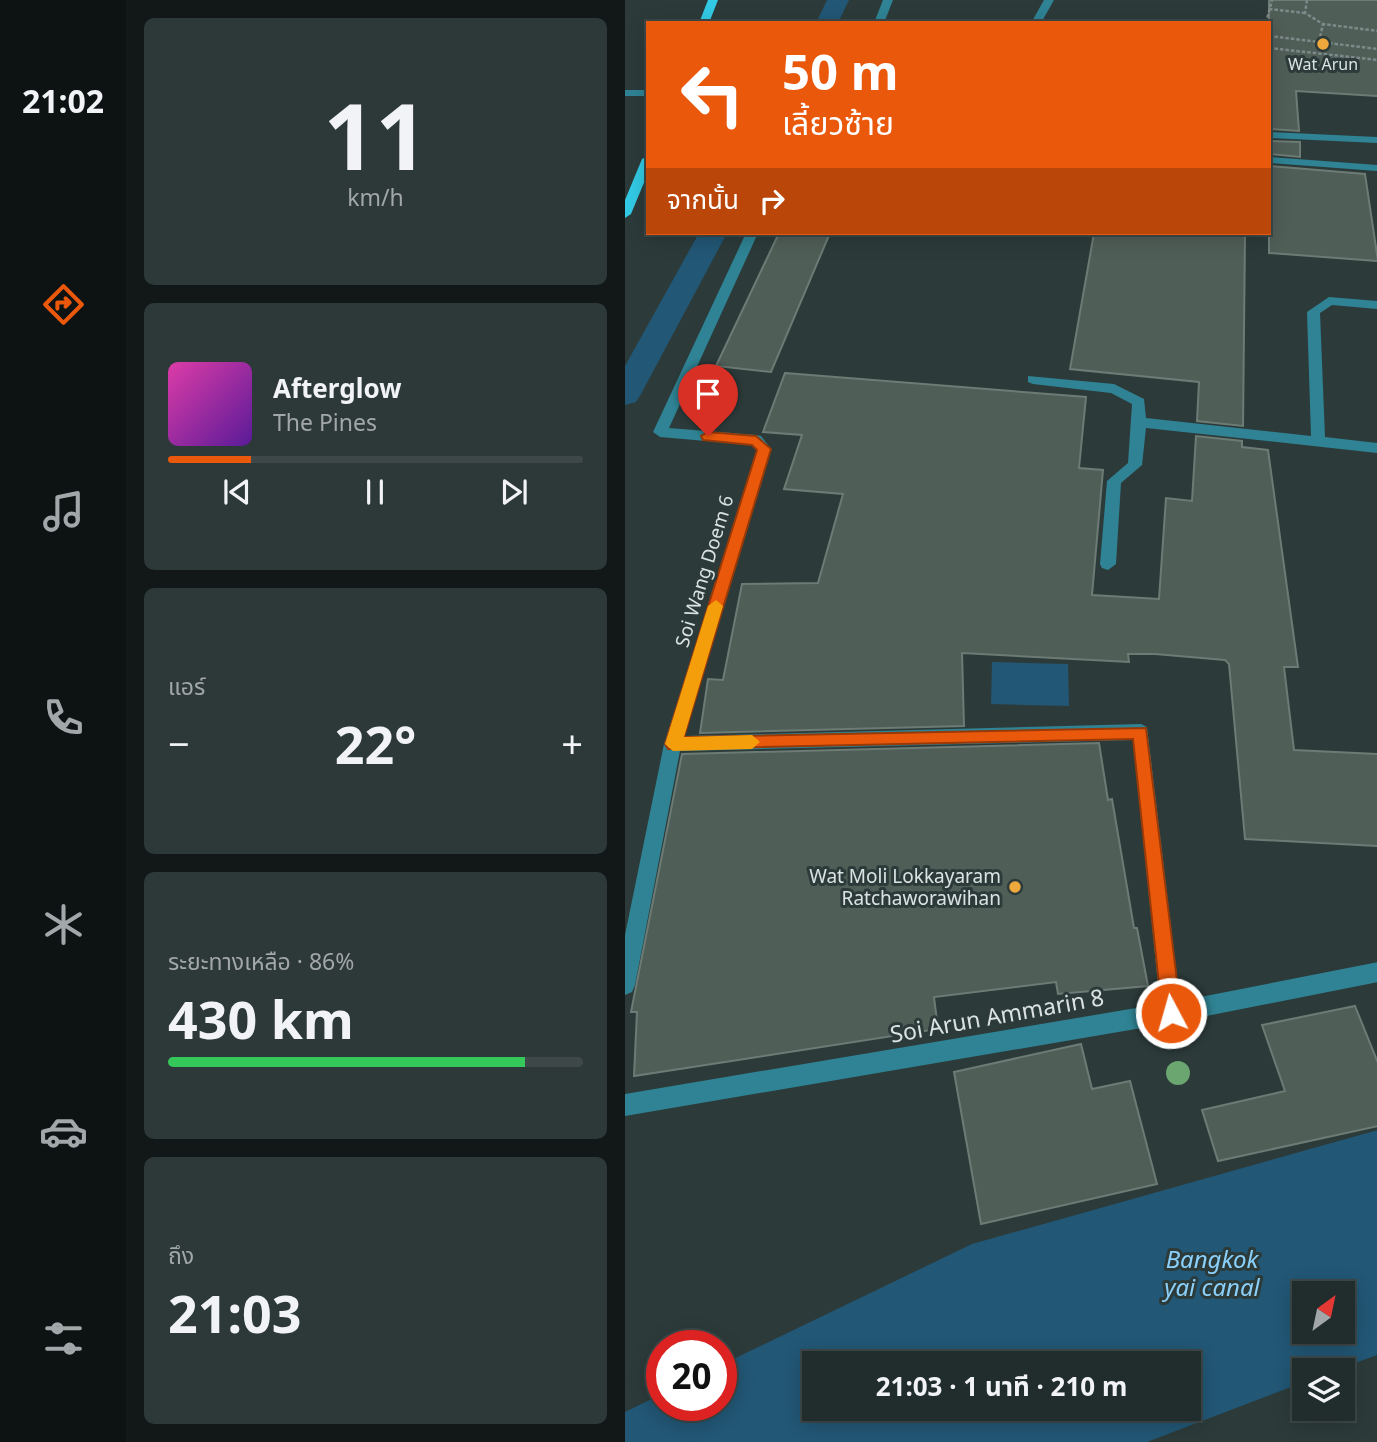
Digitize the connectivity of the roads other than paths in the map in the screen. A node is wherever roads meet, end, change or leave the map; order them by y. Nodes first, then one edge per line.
1 (713, 0) edge
2 (888, 0) edge
3 (1049, 0) edge
4 (705, 21) edge
5 (880, 21) edge
6 (1037, 21) edge
7 (625, 93) edge
8 (646, 93) edge
9 (1271, 135) edge
10 (1377, 140) edge
11 (1271, 160) edge
12 (646, 164) edge
13 (1377, 168) edge
14 (625, 214) edge
15 (751, 235) edge
16 (1377, 305) edge
17 (1033, 379) dead end
18 (1139, 422) junction
19 (1318, 442) junction
20 (1377, 448) edge
21 (1108, 564) dead end
22 (673, 744) junction
23 (1377, 972) edge
24 (625, 985) edge
25 (1171, 1013) junction
26 (625, 1105) edge

1 - 4 main road
2 - 5 street
3 - 6 street
7 - 8 street
9 - 10 street
11 - 13 street
12 - 14 main road
15 - 22 street, Soi Wang Doem 6
16 - 19 street
17 - 18 street
18 - 19 street
18 - 21 street
19 - 20 street
22 - 24 street, Soi Wang Doem 6
22 - 25 street
23 - 25 street, Soi Arun Ammarin 8
25 - 26 street, Soi Arun Ammarin 8

